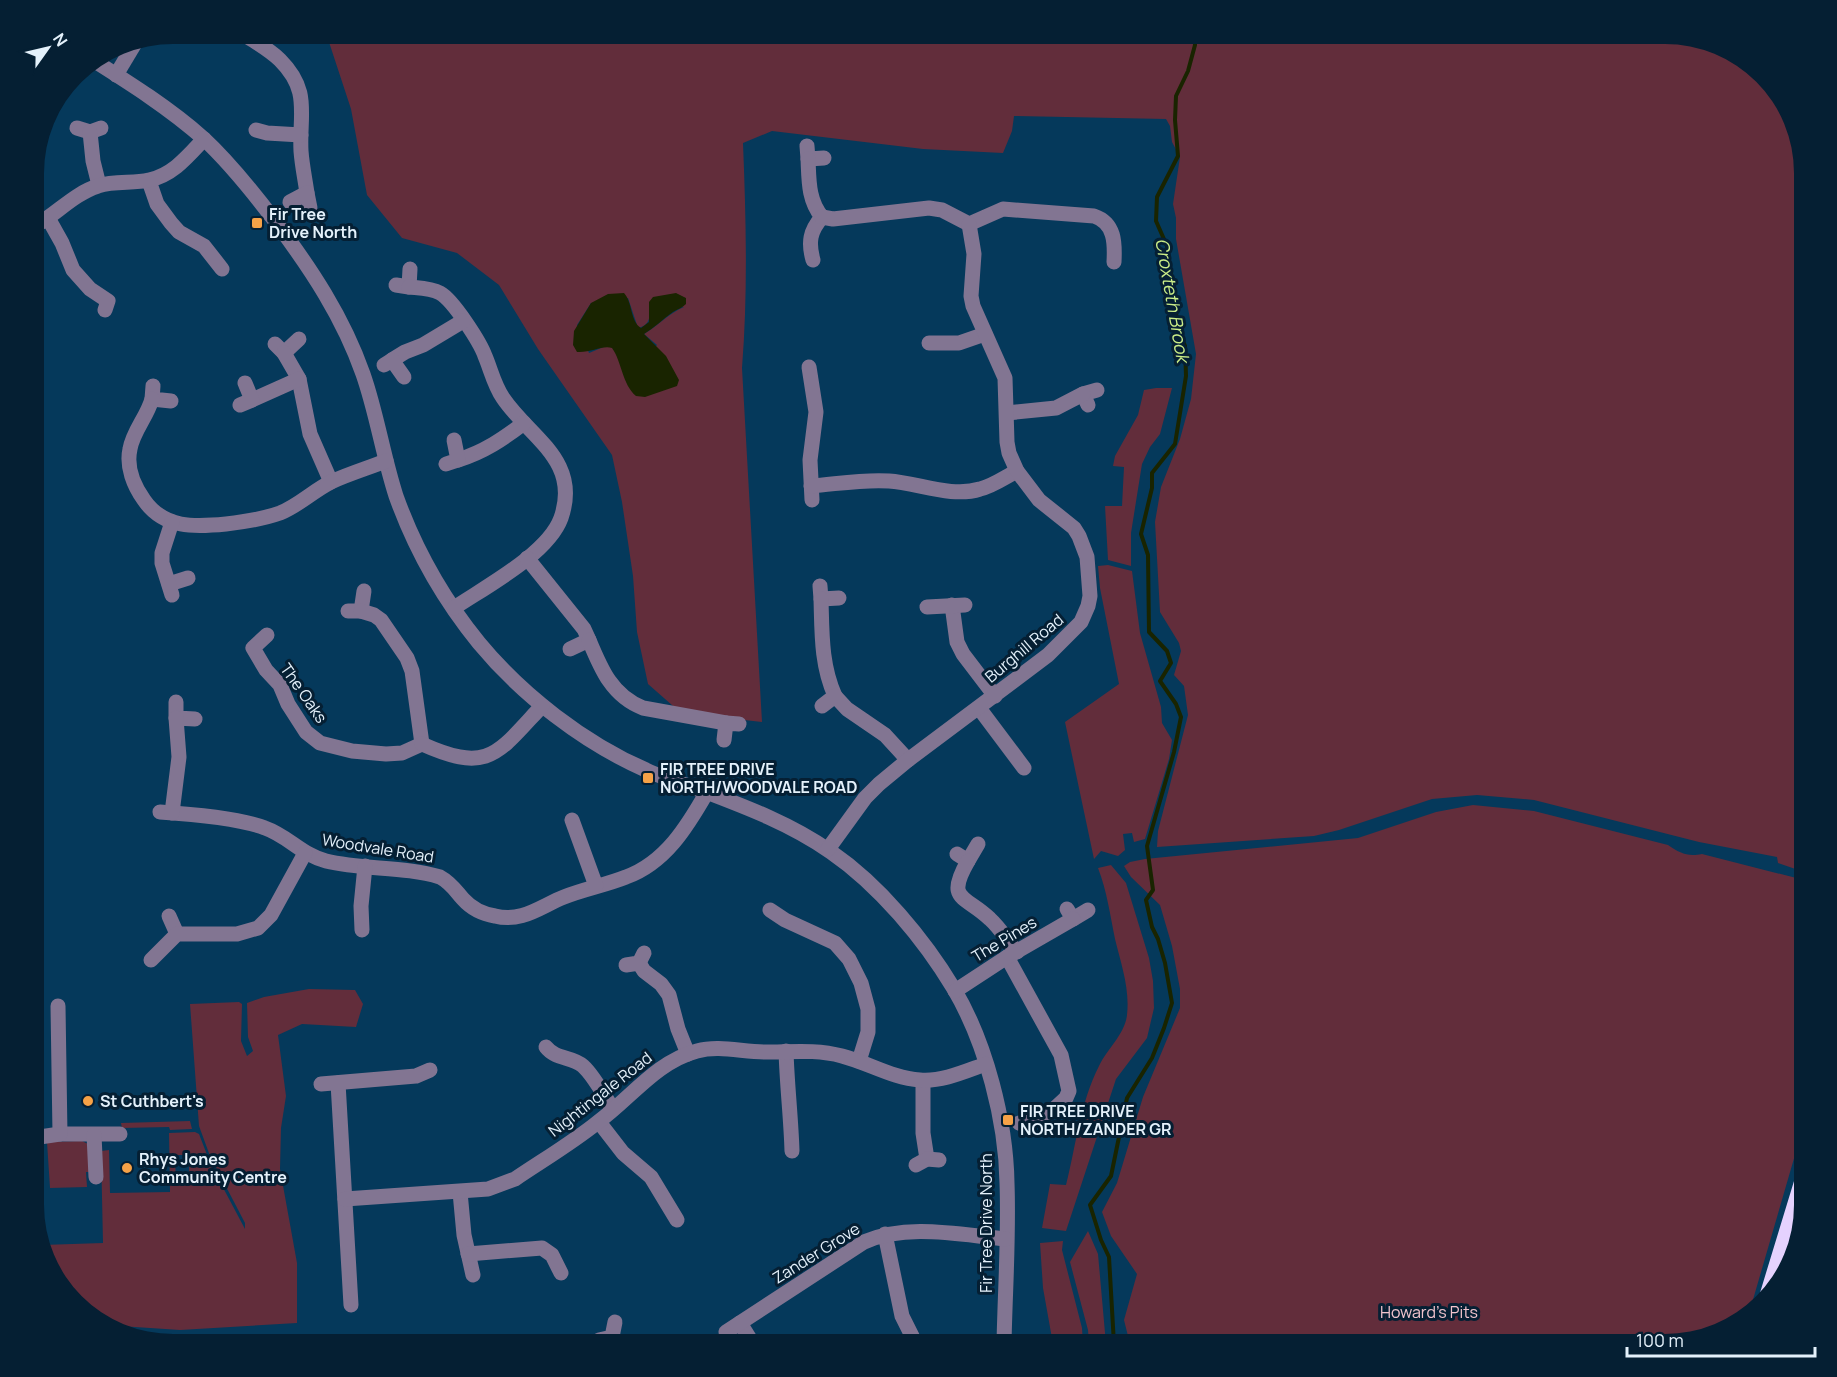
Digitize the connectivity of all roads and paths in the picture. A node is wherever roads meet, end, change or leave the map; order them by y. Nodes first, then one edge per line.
1 (257, 44) edge
2 (131, 50) edge
3 (101, 65) edge
4 (116, 75) junction
5 (251, 128) dead end
6 (89, 130) dead end
7 (301, 135) junction
8 (204, 139) junction
9 (824, 158) dead end
10 (149, 181) junction
11 (99, 186) junction
12 (290, 202) dead end
13 (822, 217) junction
14 (969, 224) junction
15 (813, 261) dead end
16 (1113, 264) dead end
17 (410, 269) dead end
18 (224, 270) dead end
19 (111, 301) dead end
20 (463, 321) junction
21 (985, 334) junction
22 (299, 339) dead end
23 (926, 343) dead end
24 (809, 365) dead end
25 (404, 377) dead end
26 (299, 379) junction
27 (245, 383) dead end
28 (1090, 396) dead end
29 (171, 401) dead end
30 (1007, 413) junction
31 (524, 423) junction
32 (454, 440) dead end
33 (386, 461) junction
34 (1017, 471) junction
35 (331, 482) junction
36 (172, 522) junction
37 (527, 558) junction
38 (188, 578) dead end
39 (364, 591) dead end
40 (839, 598) dead end
41 (927, 607) dead end
42 (453, 608) junction
43 (267, 635) dead end
44 (589, 640) junction
45 (570, 649) dead end
46 (835, 696) junction
47 (994, 696) junction
48 (176, 702) dead end
49 (542, 706) junction
50 (822, 706) dead end
51 (979, 708) junction
52 (176, 718) junction
53 (195, 719) dead end
54 (724, 740) dead end
55 (422, 744) junction
56 (908, 760) junction
57 (1025, 768) dead end
58 (707, 792) junction
59 (573, 817) dead end
60 (978, 844) dead end
61 (828, 849) junction
62 (305, 853) junction
63 (365, 866) junction
64 (596, 886) junction
65 (768, 909) dead end
66 (1088, 910) dead end
67 (169, 916) dead end
68 (362, 930) dead end
69 (177, 934) junction
70 (1012, 954) junction
71 (151, 960) dead end
72 (637, 961) dead end
73 (955, 991) junction
74 (58, 1006) dead end
75 (544, 1046) dead end
76 (786, 1051) junction
77 (688, 1054) junction
78 (859, 1061) junction
79 (986, 1064) junction
80 (432, 1068) dead end
81 (923, 1081) junction
82 (338, 1083) junction
83 (321, 1084) dead end
84 (613, 1109) junction
85 (599, 1122) junction
86 (1019, 1123) dead end
87 (60, 1134) junction
88 (120, 1134) dead end
89 (94, 1135) junction
90 (44, 1136) edge
91 (791, 1153) dead end
92 (928, 1161) dead end
93 (96, 1178) dead end
94 (460, 1192) junction
95 (345, 1199) junction
96 (1792, 1217) edge
97 (678, 1223) dead end
98 (885, 1234) junction
99 (1006, 1239) junction
100 (468, 1254) junction
101 (1777, 1266) edge
102 (562, 1274) dead end
103 (473, 1275) dead end
104 (352, 1305) dead end
105 (740, 1323) junction
106 (726, 1332) dead end
107 (747, 1334) edge
108 (911, 1334) edge
109 (1004, 1334) edge

1 - 7 street
2 - 4 street
3 - 4 street, Fir Tree Drive North
4 - 8 street, Fir Tree Drive North
5 - 7 street
6 - 11 street
7 - 12 street
8 - 10 street
8 - 33 street, Fir Tree Drive North
9 - 13 street
10 - 11 street
10 - 18 street
11 - 19 street
13 - 14 street
13 - 15 street
14 - 16 street
14 - 21 street, Burghill Road
17 - 20 street
20 - 25 street
20 - 31 street
21 - 23 street
21 - 30 street, Burghill Road
22 - 26 street
24 - 34 street
26 - 27 street
26 - 35 street
28 - 30 street
29 - 36 street
30 - 34 street, Burghill Road
31 - 32 street
31 - 37 street
33 - 35 street
33 - 42 street, Fir Tree Drive North
34 - 47 street, Burghill Road
35 - 36 street
36 - 38 street
37 - 42 street
37 - 44 street
39 - 55 street
40 - 46 street
41 - 47 street
42 - 49 street, Fir Tree Drive North
43 - 55 street, The Oaks
44 - 45 street
44 - 54 street
46 - 50 street
46 - 56 street
47 - 51 street, Burghill Road
48 - 52 street, Woodvale Road
49 - 55 street
49 - 58 street, Fir Tree Drive North
51 - 56 street, Burghill Road
51 - 57 street
52 - 53 street
52 - 62 street, Woodvale Road
56 - 61 street, Burghill Road
58 - 61 street, Fir Tree Drive North
58 - 64 street, Woodvale Road
59 - 64 street
60 - 70 street
61 - 73 street, Fir Tree Drive North
62 - 63 street, Woodvale Road
62 - 69 street
63 - 64 street, Woodvale Road
63 - 68 street
65 - 78 street
66 - 70 street, The Pines
67 - 69 street
69 - 71 street
70 - 73 street, The Pines
70 - 86 street
72 - 77 street
73 - 79 street, Fir Tree Drive North
74 - 87 street
75 - 84 street
76 - 77 street, Nightingale Road
76 - 78 street, Nightingale Road
76 - 91 street
77 - 84 street, Nightingale Road
78 - 81 street, Nightingale Road
79 - 81 street, Nightingale Road
79 - 99 street, Fir Tree Drive North
80 - 82 street
81 - 92 street
82 - 83 street
82 - 95 street
84 - 85 street, Nightingale Road
85 - 94 street, Nightingale Road
85 - 97 street
87 - 89 street
87 - 90 street
88 - 89 street
89 - 93 street
94 - 95 street, Nightingale Road
94 - 100 street
95 - 104 street
96 - 101 highway
98 - 99 street, Zander Grove
98 - 105 street, Zander Grove
98 - 108 street
99 - 109 street, Fir Tree Drive North
100 - 102 street
100 - 103 street
105 - 106 street, Zander Grove
105 - 107 street

